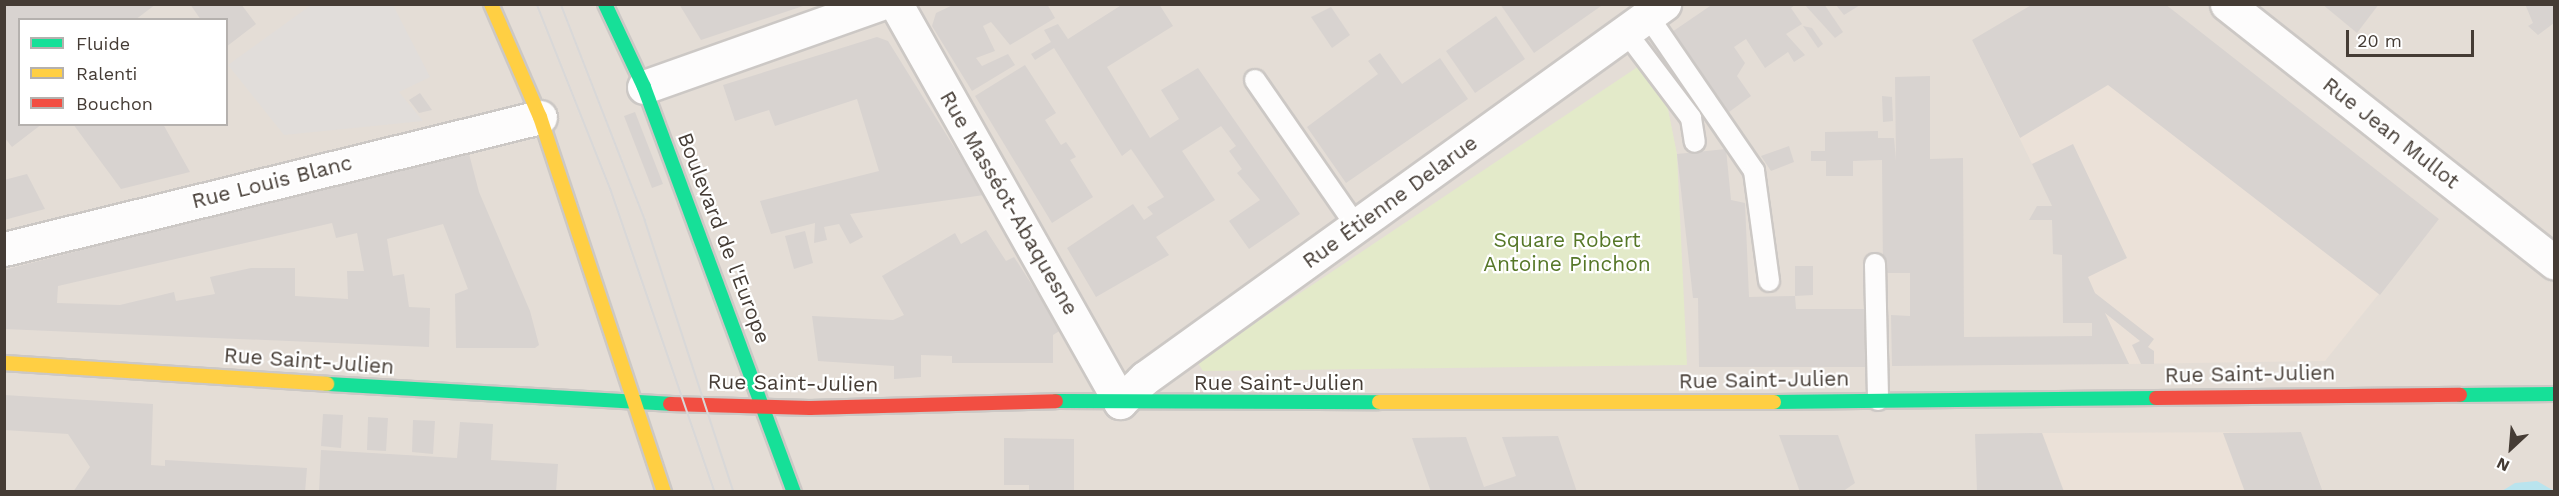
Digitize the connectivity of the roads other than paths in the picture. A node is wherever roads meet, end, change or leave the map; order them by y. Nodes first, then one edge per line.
1 (491, 4) edge
2 (606, 4) edge
3 (879, 4) edge
4 (896, 4) edge
5 (2228, 4) edge
6 (1646, 18) edge
7 (1256, 80) dead end
8 (644, 87) junction
9 (540, 117) junction
10 (1695, 142) dead end
11 (1356, 226) junction
12 (4, 249) edge
13 (2554, 262) edge
14 (1875, 264) dead end
15 (1769, 280) dead end
16 (4, 363) edge
17 (2554, 394) edge
18 (1878, 400) junction
19 (1120, 402) junction
20 (631, 403) junction
21 (766, 405) junction
22 (664, 492) edge
23 (794, 492) edge

1 - 9 street
2 - 8 street, Boulevard de l'Europe
3 - 8 street
4 - 19 street, Rue Masséot-Abaquesne
5 - 13 street, Rue Jean Mullot
6 - 10 lane
6 - 11 street, Rue Étienne Delarue
6 - 15 lane
7 - 11 lane
8 - 21 street, Boulevard de l'Europe
9 - 12 street, Rue Louis Blanc
9 - 20 street
11 - 19 street, Rue Étienne Delarue
14 - 18 lane
16 - 20 street, Rue Saint-Julien
17 - 18 street, Rue Saint-Julien
18 - 19 street, Rue Saint-Julien
19 - 21 street, Rue Saint-Julien
20 - 21 street, Rue Saint-Julien
20 - 22 street
21 - 23 street, Boulevard de l'Europe

